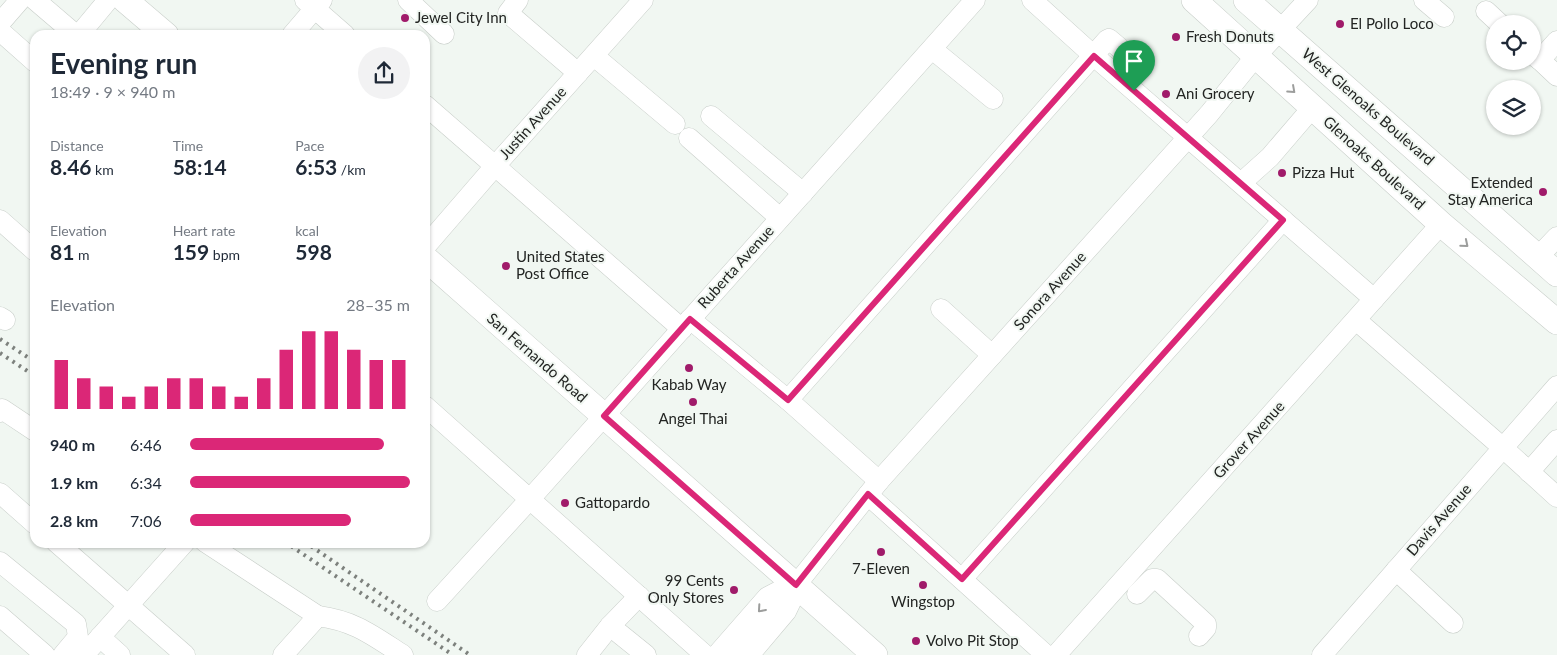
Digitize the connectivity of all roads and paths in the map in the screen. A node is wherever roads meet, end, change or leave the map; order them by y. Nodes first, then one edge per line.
1 (20, 0) edge
2 (408, 0) edge
3 (518, 0) edge
4 (643, 0) edge
5 (975, 0) edge
6 (1032, 0) edge
7 (1194, 0) edge
8 (1246, 0) edge
9 (1308, 0) edge
10 (1424, 0) edge
11 (124, 1) edge
12 (314, 3) edge
13 (48, 4) edge
14 (1444, 17) dead end
15 (0, 23) edge
16 (73, 30) edge
17 (85, 30) edge
18 (160, 30) edge
19 (295, 30) edge
20 (340, 30) edge
21 (1280, 30) junction
22 (0, 31) edge
23 (444, 34) dead end
24 (1557, 41) edge
25 (932, 48) junction
26 (1541, 53) edge
27 (594, 56) junction
28 (1094, 56) junction
29 (1255, 57) junction
30 (30, 58) edge
31 (1135, 61) dead end
32 (1541, 62) edge
33 (578, 73) junction
34 (1557, 76) edge
35 (993, 99) dead end
36 (1312, 108) junction
37 (430, 109) edge
38 (711, 116) dead end
39 (1188, 137) junction
40 (495, 166) junction
41 (1241, 183) junction
42 (803, 193) junction
43 (780, 218) junction
44 (0, 220) edge
45 (1283, 220) junction
46 (1441, 224) junction
47 (1557, 237) edge
48 (430, 242) edge
49 (30, 247) edge
50 (1538, 257) junction
51 (430, 262) edge
52 (1557, 274) edge
53 (1374, 299) junction
54 (941, 309) dead end
55 (1356, 320) junction
56 (1557, 322) edge
57 (686, 324) junction
58 (992, 355) junction
59 (1557, 386) edge
60 (788, 400) junction
61 (430, 410) edge
62 (0, 412) edge
63 (604, 416) junction
64 (30, 428) edge
65 (1557, 440) edge
66 (1502, 447) junction
67 (1530, 472) junction
68 (874, 488) junction
69 (0, 493) edge
70 (1557, 497) edge
71 (530, 499) junction
72 (30, 520) edge
73 (63, 548) edge
74 (179, 548) edge
75 (214, 548) edge
76 (0, 562) edge
77 (1396, 570) junction
78 (1131, 572) junction
79 (962, 579) junction
80 (796, 585) junction
81 (639, 596) junction
82 (438, 601) dead end
83 (127, 605) junction
84 (0, 616) edge
85 (318, 616) junction
86 (1453, 623) dead end
87 (610, 626) junction
88 (100, 636) junction
89 (1199, 636) dead end
90 (733, 652) edge
91 (45, 655) edge
92 (63, 655) edge
93 (84, 655) edge
94 (120, 655) edge
95 (185, 655) edge
96 (283, 655) edge
97 (403, 655) edge
98 (587, 655) edge
99 (646, 655) edge
100 (705, 655) edge
101 (875, 655) edge
102 (1046, 655) edge
103 (1056, 655) edge
104 (1322, 655) edge

1 - 15 street
2 - 23 street
3 - 33 street
4 - 27 street, Justin Avenue
5 - 25 street, Ruberta Avenue
6 - 28 street
7 - 29 main road, Glenoaks Boulevard
8 - 21 main road, West Glenoaks Boulevard
9 - 21 street, Sonora Avenue
10 - 14 street
11 - 17 street
11 - 18 main road
12 - 19 street
12 - 20 street
13 - 16 street
21 - 29 street, Sonora Avenue
21 - 50 main road, West Glenoaks Boulevard
22 - 30 street
24 - 26 street
25 - 35 street
25 - 42 street, Ruberta Avenue
27 - 33 street, Justin Avenue
27 - 43 street
28 - 31 street
28 - 39 street
28 - 60 street
29 -> 36 main road, Glenoaks Boulevard
29 - 39 street, Sonora Avenue
32 - 34 street
33 - 40 street, Justin Avenue
36 - 41 street
36 - 46 main road, Glenoaks Boulevard
37 - 40 street
38 - 42 street
39 - 41 street
39 - 58 street, Sonora Avenue
40 - 48 street, Justin Avenue
40 - 57 street
41 - 45 street
42 - 43 street, Ruberta Avenue
43 - 57 street, Ruberta Avenue
44 - 49 street
45 - 53 street
45 - 79 street
46 - 53 street, Grover Avenue
46 -> 56 main road, Glenoaks Boulevard
47 - 50 street
50 - 52 main road, West Glenoaks Boulevard
51 - 63 main road, San Fernando Road
53 - 55 street, Grover Avenue
54 - 58 street
55 - 66 street
55 - 78 street, Grover Avenue
57 - 60 street
57 - 63 street, Ruberta Avenue
58 - 68 street, Sonora Avenue
59 - 66 street, Davis Avenue
60 - 68 street
61 - 71 street
62 - 64 street
63 - 71 street, Ruberta Avenue
63 - 80 main road, San Fernando Road
65 - 67 street
66 - 67 street
66 - 77 street, Davis Avenue
67 - 70 street
68 - 79 street
68 - 80 street, Sonora Avenue
69 - 72 street
71 - 81 street
71 - 82 street, Ruberta Avenue
73 - 83 street
74 - 83 street
75 - 85 street
76 - 92 street
77 - 86 street
77 - 104 street, Davis Avenue
78 - 89 street
78 - 103 street, Grover Avenue
79 - 102 street
80 - 90 main road, Sonora Avenue
80 - 101 main road, San Fernando Road
81 - 87 street
81 - 100 street
83 - 88 street
83 - 95 street
84 - 91 street
85 - 96 street
85 - 97 street
87 - 98 street
87 - 99 street
88 - 93 street
88 - 94 street

